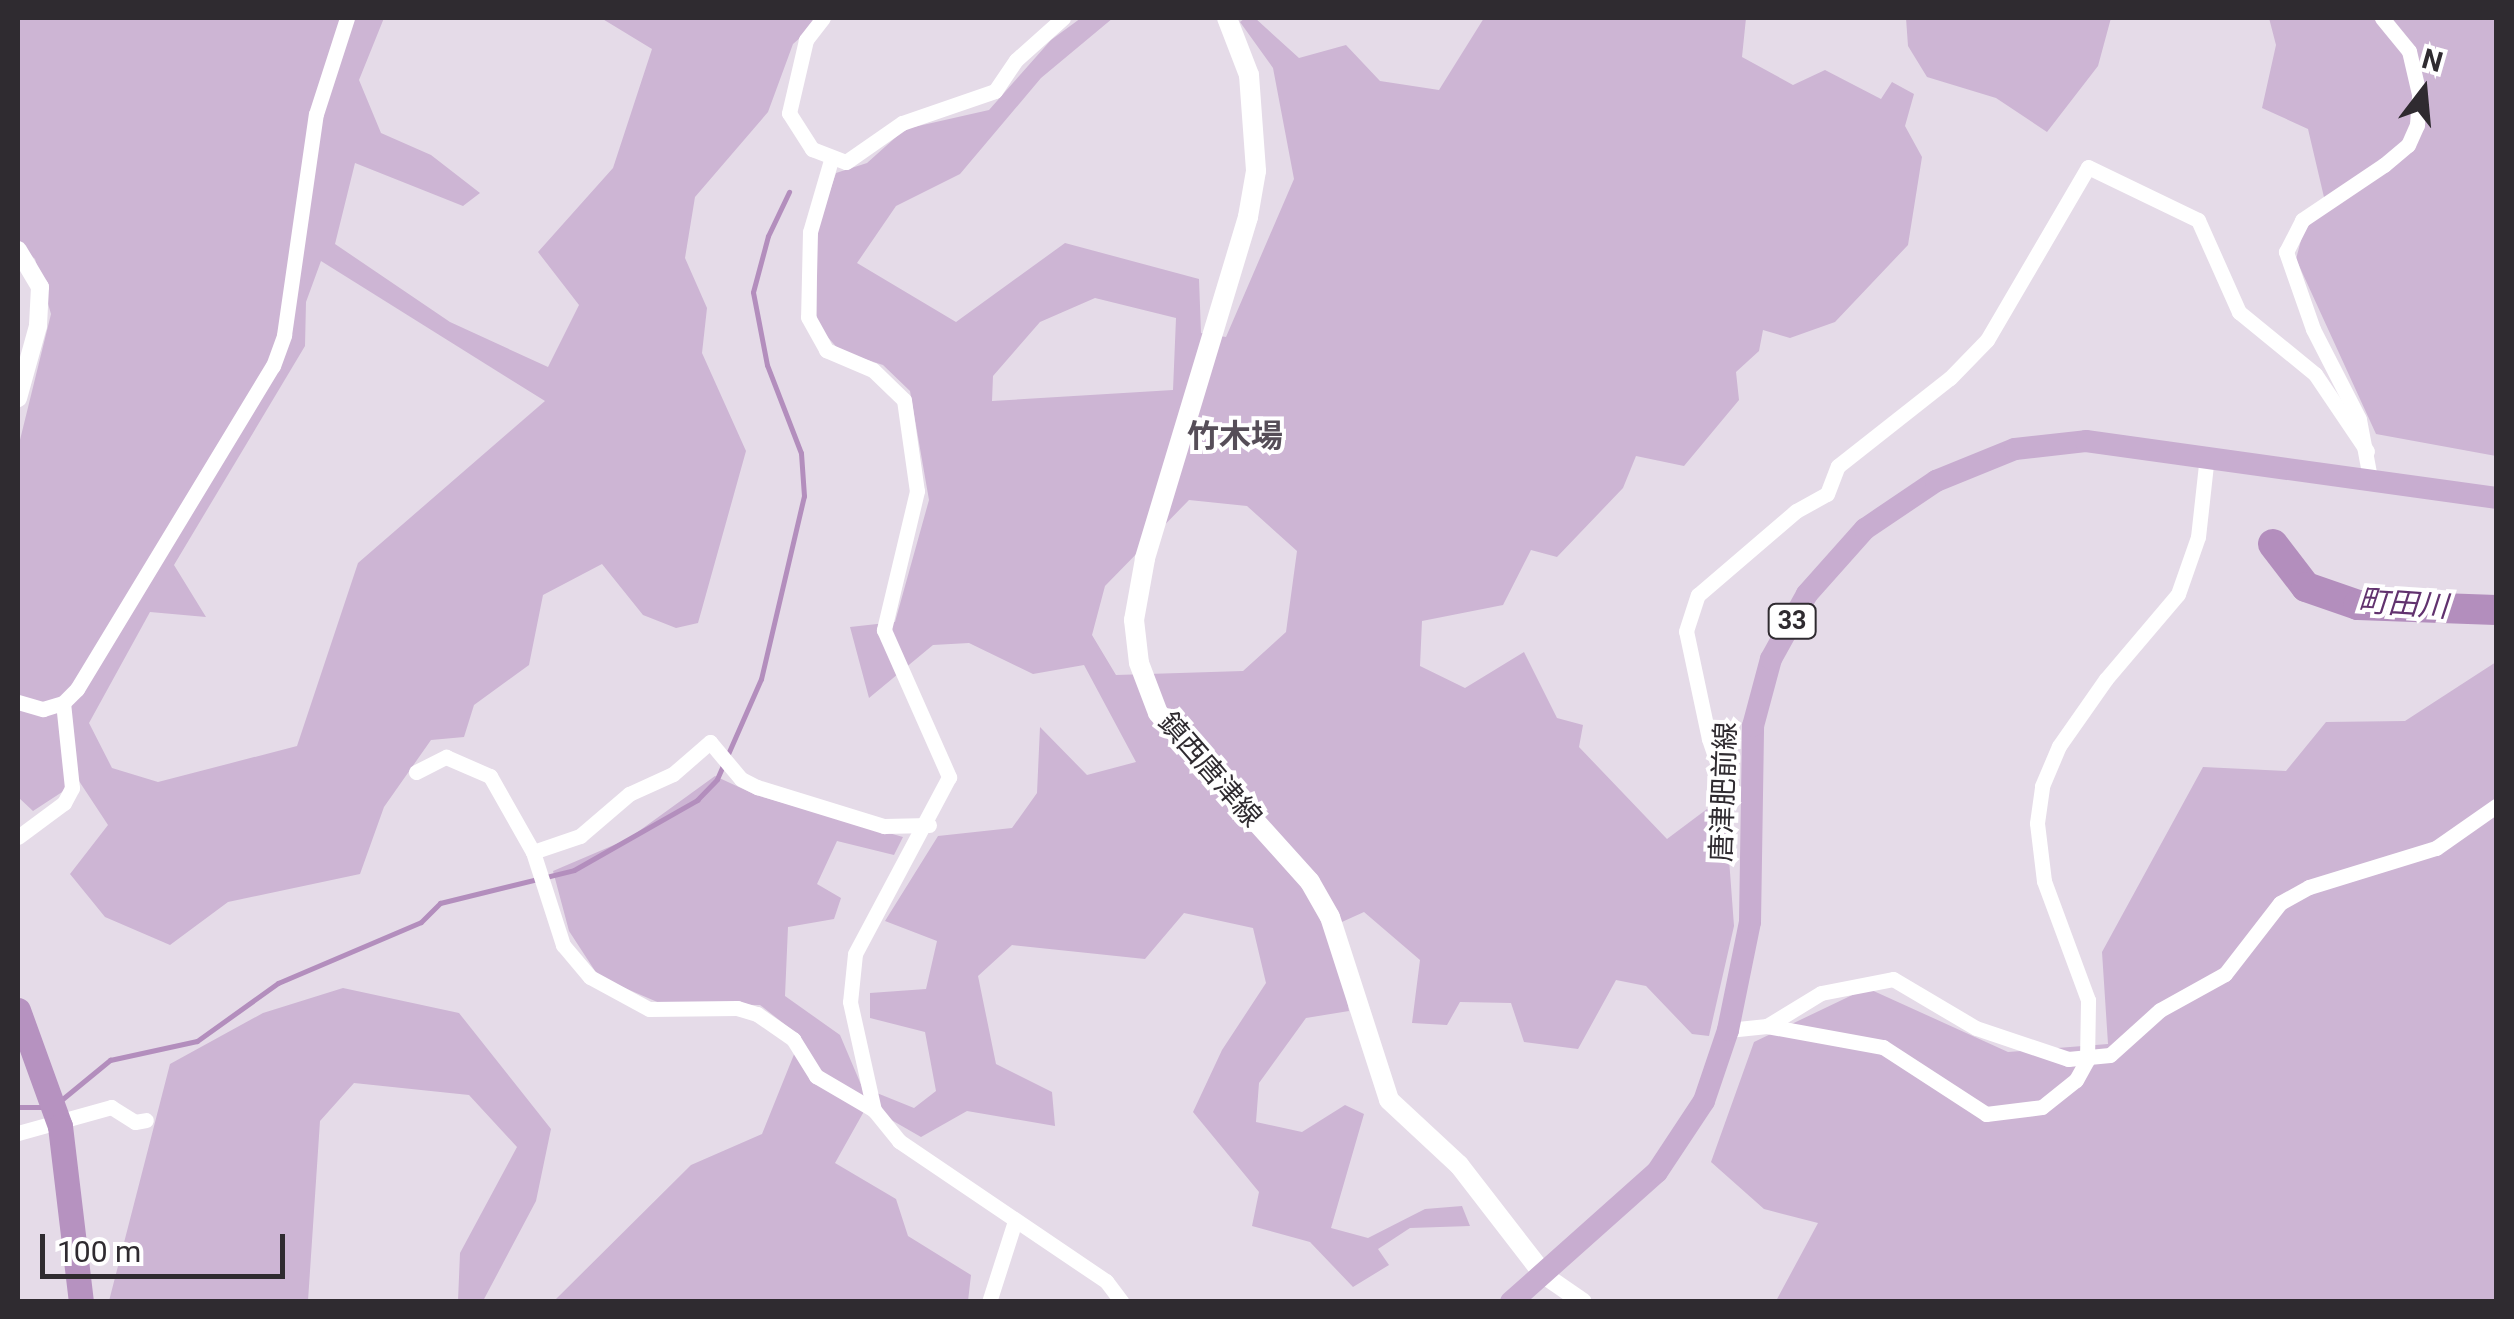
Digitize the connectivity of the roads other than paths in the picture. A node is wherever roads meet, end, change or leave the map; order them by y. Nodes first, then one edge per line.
1 (347, 18) edge
2 (823, 18) edge
3 (1062, 18) edge
4 (1227, 18) edge
5 (2382, 18) edge
6 (831, 160) junction
7 (18, 250) edge
8 (18, 398) edge
9 (2367, 451) junction
10 (2208, 455) junction
11 (2370, 478) junction
12 (2496, 498) edge
13 (18, 702) edge
14 (64, 703) junction
15 (416, 772) dead end
16 (1752, 802) junction
17 (2496, 806) edge
18 (928, 824) junction
19 (18, 837) edge
20 (535, 859) junction
21 (18, 1010) edge
22 (1766, 1026) junction
23 (1728, 1030) junction
24 (2088, 1060) junction
25 (874, 1110) junction
26 (146, 1120) dead end
27 (18, 1132) edge
28 (1015, 1221) junction
29 (1544, 1275) junction
30 (80, 1302) edge
31 (989, 1302) edge
32 (1122, 1302) edge
33 (1511, 1302) edge
34 (1584, 1302) edge

1 - 14 street
2 - 6 street
3 - 6 street
4 - 29 main road, 鎮西唐津線
5 - 9 street
6 - 18 street
7 - 8 street
9 - 11 street
9 - 16 street
10 - 11 main road, 唐津肥前線 / 33
10 - 16 main road, 唐津肥前線 / 33
10 - 24 street
11 - 12 main road, 唐津肥前線 / 33
13 - 14 street
14 - 19 street
15 - 20 street
16 - 23 main road, 唐津肥前線 / 33
17 - 24 street
18 - 20 street
18 - 25 street
20 - 25 street
21 - 30 highway
22 - 23 street
22 - 24 street
22 - 24 street
23 - 29 main road, 唐津肥前線 / 33
25 - 28 street
26 - 27 street
28 - 31 street
28 - 32 street
29 - 33 main road, 唐津肥前線 / 33
29 - 34 street

